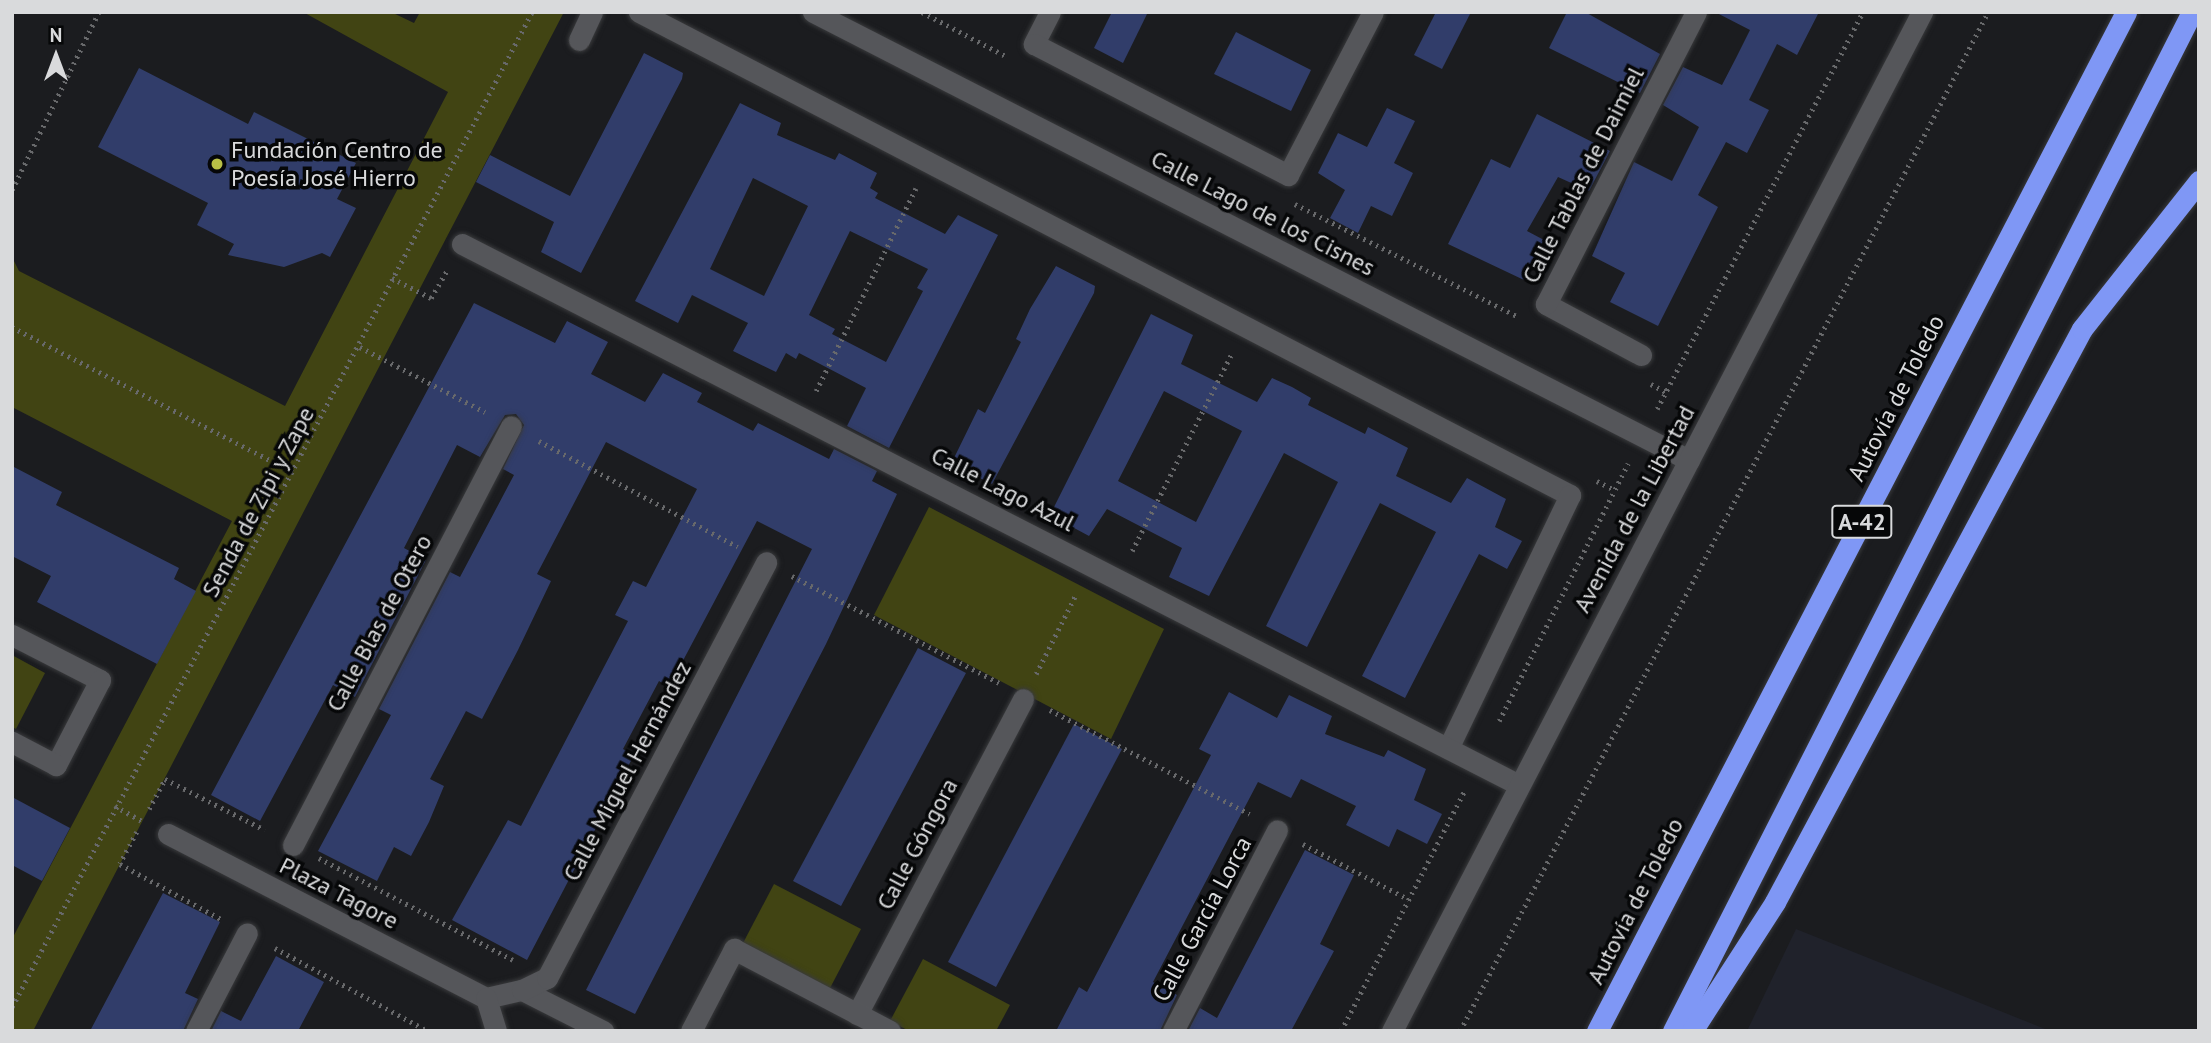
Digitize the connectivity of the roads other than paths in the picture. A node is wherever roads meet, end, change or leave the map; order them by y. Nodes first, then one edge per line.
1 (592, 12) edge
2 (639, 12) edge
3 (813, 12) edge
4 (1050, 12) edge
5 (1373, 12) edge
6 (1696, 12) edge
7 (1922, 12) edge
8 (2126, 12) edge
9 (2192, 12) edge
10 (579, 40) dead end
11 (2199, 181) edge
12 (462, 244) dead end
13 (1641, 355) dead end
14 (511, 426) road end
15 (1689, 460) junction
16 (766, 562) road end
17 (12, 635) edge
18 (1024, 698) road end
19 (12, 742) edge
20 (1448, 748) junction
21 (1519, 785) junction
22 (1277, 830) road end
23 (168, 834) dead end
24 (293, 845) dead end
25 (247, 933) dead end
26 (522, 990) junction
27 (486, 998) junction
28 (857, 1014) junction
29 (196, 1031) edge
30 (496, 1031) edge
31 (603, 1031) edge
32 (691, 1031) edge
33 (890, 1031) edge
34 (1173, 1031) edge
35 (1392, 1031) edge
36 (1597, 1031) edge
37 (1673, 1031) edge
38 (1692, 1031) edge

1 - 10 street
2 - 20 street
3 - 15 street, Calle Lago de los Cisnes
4 - 5 street
6 - 13 street, Calle Tablas de Daimiel
7 - 15 street, Avenida de la Libertad
8 - 36 highway, Autovía de Toledo / A-42
9 - 37 highway, A-42
11 - 38 highway
12 - 20 street, Calle Lago Azul
14 - 24 street, Calle Blas de Otero
15 - 21 street, Avenida de la Libertad
16 - 26 street, Calle Miguel Hernández
17 - 19 street
18 - 28 street, Calle Góngora
20 - 21 street, Calle Lago Azul
21 - 35 street, Avenida de la Libertad
22 - 34 street, Calle García Lorca
23 - 27 street, Plaza Tagore
25 - 29 street
26 - 27 street
26 - 31 street
27 - 30 street
28 - 32 street
28 - 33 street

